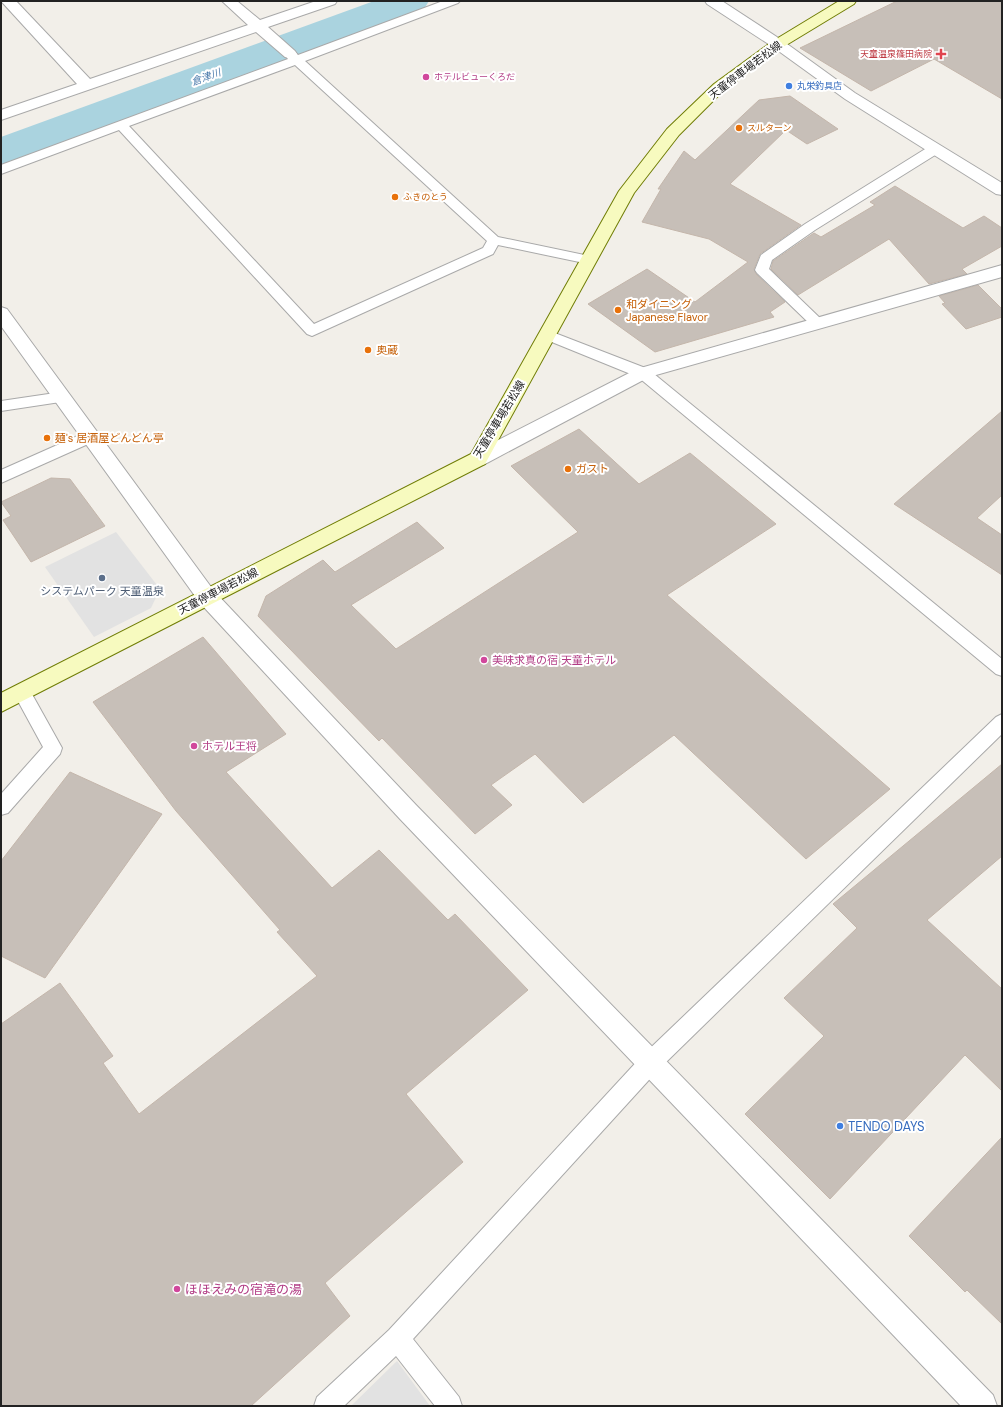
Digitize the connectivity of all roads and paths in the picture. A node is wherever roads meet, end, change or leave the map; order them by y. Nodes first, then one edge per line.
1 (8, 1) edge
2 (229, 1) edge
3 (330, 1) edge
4 (454, 1) edge
5 (712, 1) edge
6 (849, 1) edge
7 (260, 29) junction
8 (778, 44) junction
9 (292, 57) junction
10 (88, 85) junction
11 (1, 115) edge
12 (121, 125) junction
13 (935, 149) junction
14 (1, 170) edge
15 (1002, 190) edge
16 (494, 240) junction
17 (590, 260) junction
18 (1002, 271) edge
19 (1, 313) edge
20 (816, 322) junction
21 (547, 335) junction
22 (643, 373) junction
23 (62, 397) junction
24 (1, 406) edge
25 (91, 436) junction
26 (478, 459) junction
27 (1, 477) edge
28 (206, 597) junction
29 (1002, 669) edge
30 (22, 692) junction
31 (1, 703) edge
32 (1002, 722) edge
33 (1, 806) edge
34 (650, 1063) junction
35 (397, 1338) junction
36 (326, 1406) edge
37 (450, 1406) edge
38 (982, 1406) edge

1 - 10 street
2 - 7 street
3 - 7 street
4 - 9 lane
5 - 8 street
6 - 8 main road, 天童停車場若松線
7 - 9 street
7 - 10 street
8 - 13 street
8 - 17 main road, 天童停車場若松線
9 - 12 lane
9 - 16 lane
10 - 11 street
12 - 14 lane
12 - 16 lane
13 - 15 street
13 - 20 lane
16 - 17 lane
17 - 21 main road, 天童停車場若松線
18 - 20 street
19 - 23 street
20 - 22 street
21 - 22 lane
21 - 26 main road, 天童停車場若松線
22 - 26 street
22 - 29 lane
23 - 24 lane
23 - 25 street
25 - 27 lane
25 - 28 street
26 - 28 main road, 天童停車場若松線
28 - 30 main road, 天童停車場若松線
28 - 34 street
30 - 31 main road, 天童停車場若松線
30 - 33 lane
32 - 34 lane
34 - 35 lane
34 - 38 street
35 - 36 lane
35 - 37 lane

